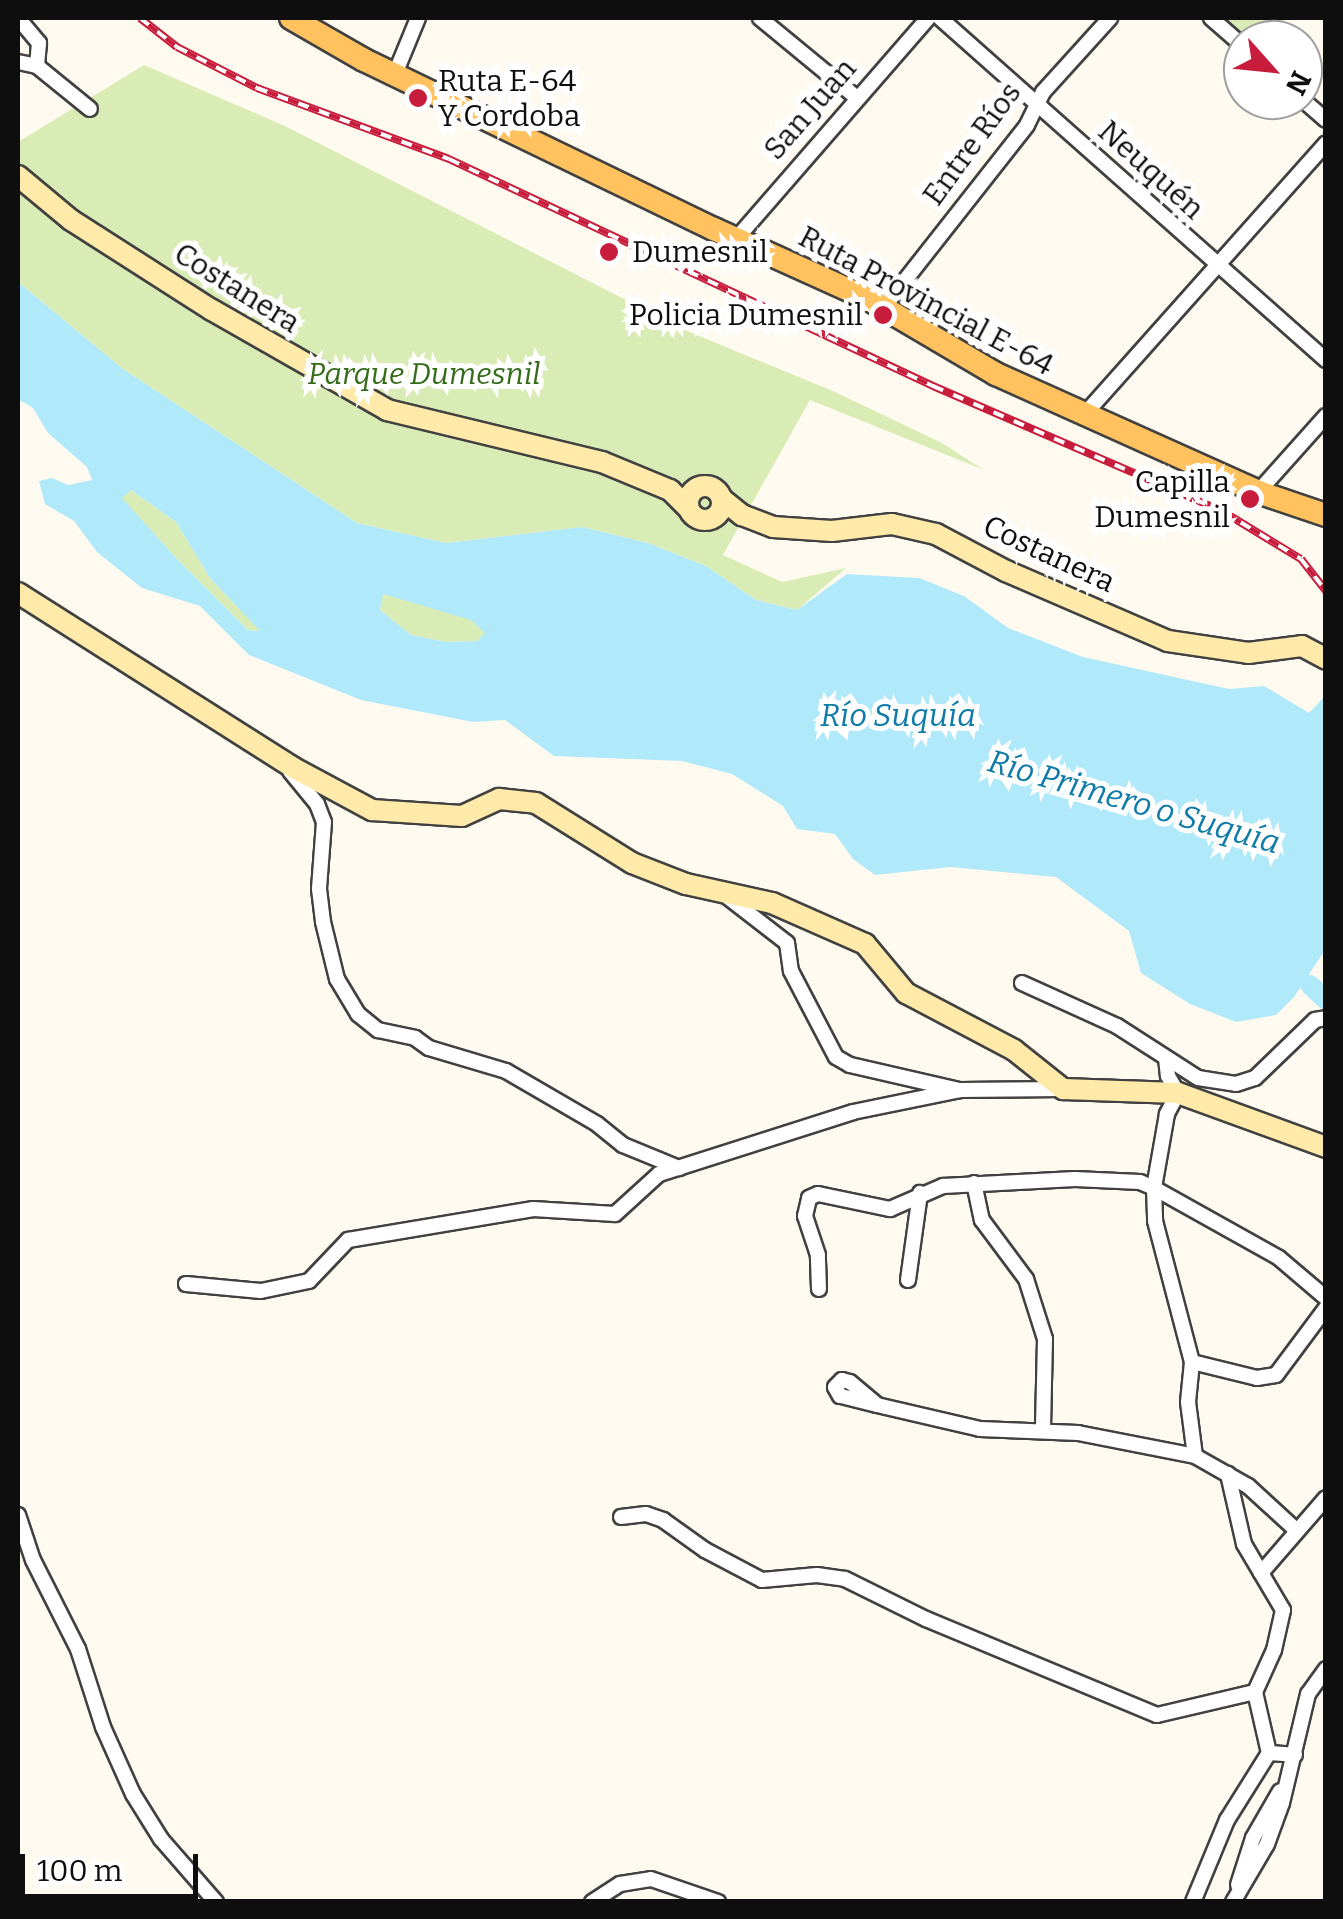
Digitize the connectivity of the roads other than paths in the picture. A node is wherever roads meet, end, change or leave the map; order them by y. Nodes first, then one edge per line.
1 (18, 18) edge
2 (291, 18) edge
3 (418, 18) edge
4 (760, 18) edge
5 (928, 18) edge
6 (940, 18) edge
7 (1110, 18) edge
8 (18, 62) edge
9 (38, 66) junction
10 (394, 74) junction
11 (856, 98) junction
12 (1036, 103) junction
13 (90, 109) dead end
14 (1326, 144) edge
15 (18, 176) edge
16 (736, 239) junction
17 (1215, 265) junction
18 (884, 306) junction
19 (1326, 360) edge
20 (1084, 415) junction
21 (1326, 416) edge
22 (1258, 492) junction
23 (691, 499) junction
24 (719, 508) junction
25 (1326, 515) edge
26 (18, 593) edge
27 (1323, 656) edge
28 (280, 760) junction
29 (719, 890) junction
30 (1022, 983) dead end
31 (1326, 1018) edge
32 (1166, 1058) junction
33 (1064, 1089) junction
34 (960, 1090) junction
35 (1178, 1093) junction
36 (1326, 1147) edge
37 (680, 1168) junction
38 (974, 1183) junction
39 (1154, 1188) junction
40 (920, 1193) junction
41 (908, 1280) dead end
42 (186, 1284) dead end
43 (819, 1289) dead end
44 (1326, 1298) edge
45 (1326, 1308) edge
46 (1192, 1362) junction
47 (877, 1404) dead end
48 (1043, 1430) junction
49 (1194, 1456) junction
50 (1228, 1474) junction
51 (1326, 1498) edge
52 (18, 1516) edge
53 (621, 1517) dead end
54 (1296, 1530) junction
55 (1260, 1573) junction
56 (1326, 1669) edge
57 (1255, 1692) junction
58 (1269, 1753) junction
59 (1295, 1754) junction
60 (216, 1902) edge
61 (592, 1902) edge
62 (718, 1902) edge
63 (1193, 1902) edge
64 (1233, 1902) edge

1 - 9 street
2 - 10 main road, Ruta Provincial E-64
3 - 10 street
4 - 11 street
5 - 11 street, San Juan
6 - 12 street, Neuquén
7 - 12 street, Entre Ríos
8 - 9 street
9 - 13 street
10 - 16 main road, Ruta Provincial E-64
11 - 16 street, San Juan
12 - 17 street, Neuquén
12 - 18 street, Entre Ríos
14 - 17 street
15 - 23 street, Costanera
16 - 18 main road, Ruta Provincial E-64
17 - 19 street, Neuquén
17 - 20 street
18 - 20 main road, Ruta Provincial E-64
20 - 22 main road, Ruta Provincial E-64
21 - 22 street
22 - 25 main road, Ruta Provincial E-64
23 - 24 street, Costanera
23 - 24 street, Costanera
24 - 27 street, Costanera
26 - 28 street
28 - 29 street
28 - 37 street
29 - 33 street
29 - 34 street
30 - 32 street
31 - 32 street
32 - 35 street
33 - 34 street
33 - 35 street
34 - 37 street
35 - 36 street
35 - 39 street
37 - 42 street
38 - 39 street
38 - 40 street
38 - 48 street
39 - 44 street
39 - 46 street
40 - 41 street
40 - 43 street
45 - 46 street
46 - 49 street
47 - 48 street
48 - 49 street
49 - 50 street
50 - 54 street
50 - 55 street
51 - 54 street
52 - 60 street
53 - 57 street
54 - 55 street
55 - 57 street
56 - 59 street
57 - 58 street
58 - 59 street
58 - 63 street
59 - 64 street
61 - 62 street

